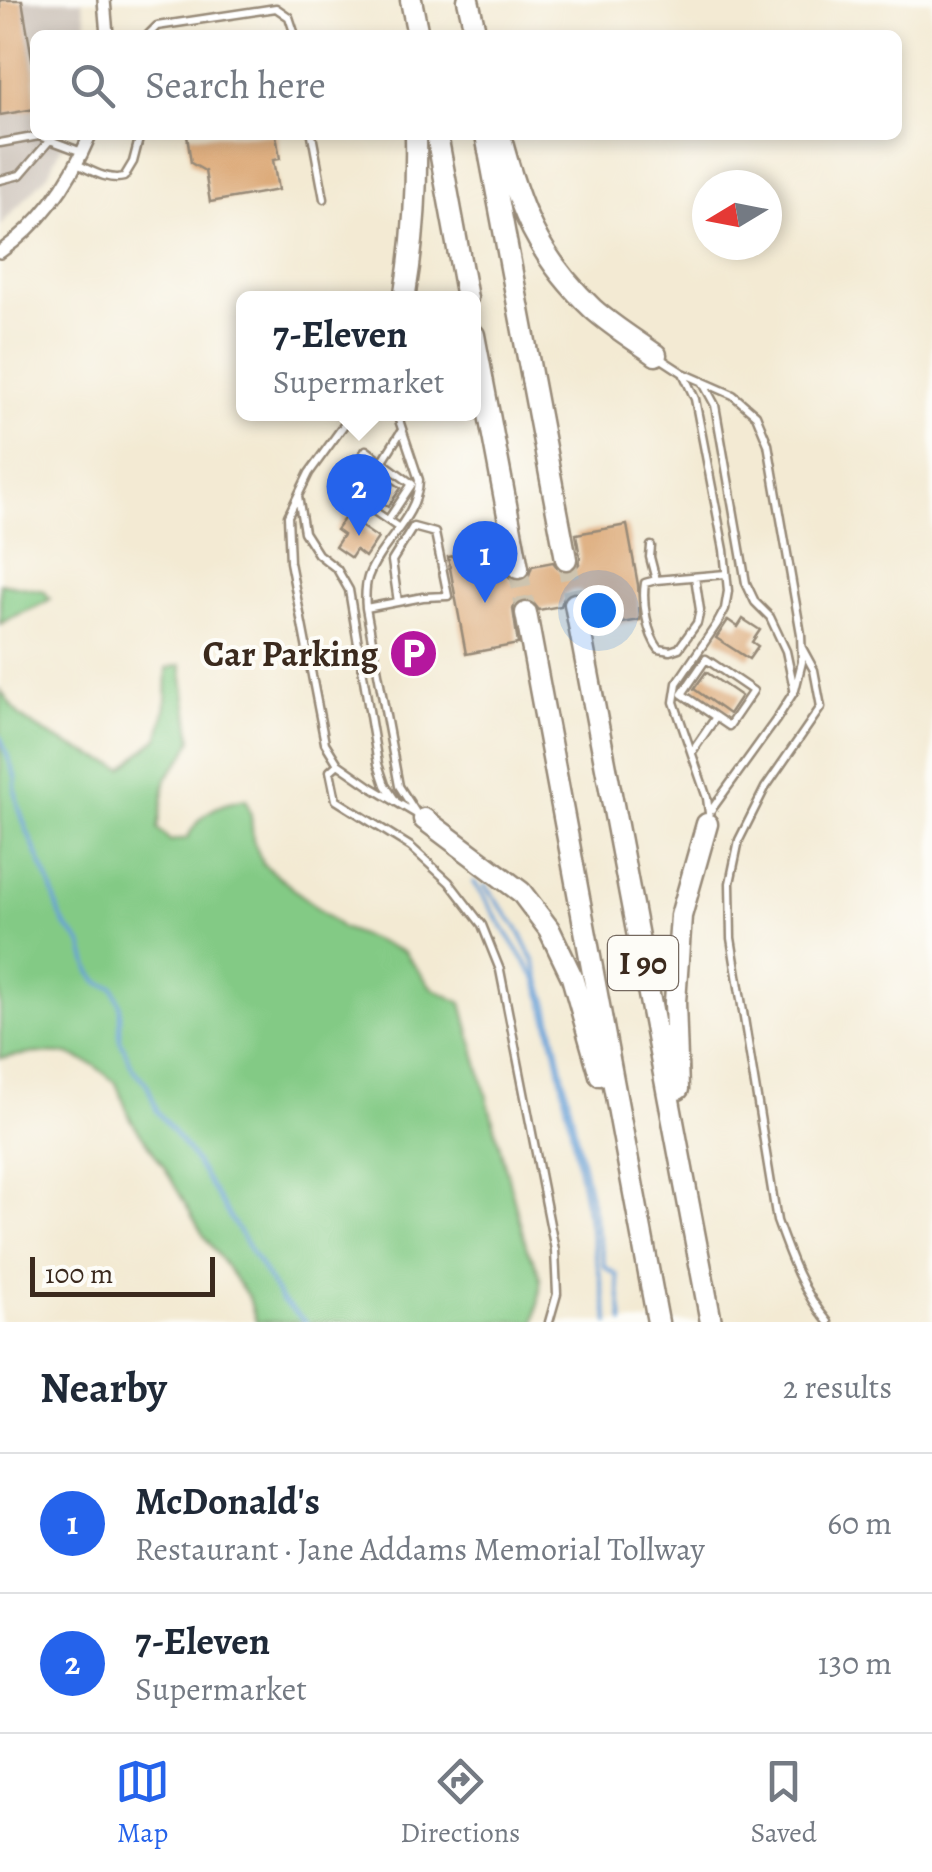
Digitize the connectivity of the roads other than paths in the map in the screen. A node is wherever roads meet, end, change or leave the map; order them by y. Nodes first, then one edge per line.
1 (104, 0) edge
2 (403, 0) edge
3 (412, 0) edge
4 (465, 0) edge
5 (107, 30) edge
6 (153, 30) edge
7 (293, 30) edge
8 (406, 30) edge
9 (417, 30) edge
10 (468, 30) edge
11 (474, 30) edge
12 (30, 138) edge
13 (50, 140) joint
14 (88, 140) edge
15 (139, 140) edge
16 (313, 140) edge
17 (416, 140) edge
18 (438, 140) edge
19 (487, 140) edge
20 (501, 140) edge
21 (0, 144) edge
22 (80, 158) junction
23 (0, 180) edge
24 (324, 199) dead end
25 (0, 252) edge
26 (405, 291) edge
27 (466, 291) edge
28 (656, 356) joint
29 (481, 372) edge
30 (683, 373) junction
31 (702, 381) junction
32 (347, 421) edge
33 (400, 421) edge
34 (402, 430) junction
35 (382, 462) junction
36 (298, 495) junction
37 (388, 520) junction
38 (399, 528) junction
39 (651, 546) dead end
40 (566, 559) tunnel mouth
41 (518, 568) tunnel mouth
42 (726, 574) junction
43 (695, 577) junction
44 (656, 580) junction
45 (398, 602) junction
46 (575, 604) tunnel mouth
47 (366, 608) junction
48 (526, 612) tunnel mouth
49 (802, 648) junction
50 (697, 652) junction
51 (706, 659) junction
52 (794, 690) junction
53 (716, 717) junction
54 (692, 752) junction
55 (338, 764) junction
56 (396, 802) junction
57 (708, 818) junction
58 (424, 819) junction
59 (698, 1255) junction
60 (652, 1288) junction
61 (550, 1322) edge
62 (658, 1322) edge
63 (711, 1322) edge
64 (828, 1322) edge

1 - 5 street
2 - 8 highway
3 - 9 highway
4 - 10 highway
4 - 11 highway
6 - 7 lane
12 - 21 lane
13 - 22 lane
13 - 23 lane
14 - 22 street
15 - 22 lane
16 - 24 lane
17 - 26 highway
18 - 27 highway
19 - 40 highway
20 - 28 highway
22 - 25 street
28 - 30 lane
29 - 41 highway
30 - 31 lane
30 - 42 lane
31 - 49 lane
31 - 52 lane
32 - 36 lane
33 - 34 lane
34 - 35 lane
34 - 38 lane
35 - 37 lane
35 - 37 lane
36 - 55 lane
36 - 56 lane
37 - 38 lane
38 - 47 lane
39 - 44 lane
42 - 43 lane
42 - 50 lane
43 - 44 lane
43 - 44 lane
45 - 45 lane
45 - 47 lane
46 - 59 highway, I 90
47 - 58 lane
48 - 60 highway, I 90
49 - 52 lane
49 - 64 lane
50 - 51 lane
50 - 54 lane
51 - 53 lane
51 - 53 lane
52 - 57 lane
53 - 54 lane
54 - 57 lane
55 - 56 lane
55 - 61 lane
56 - 58 lane
57 - 59 highway
58 - 60 highway
59 - 63 highway, I 90
60 - 62 highway, I 90

